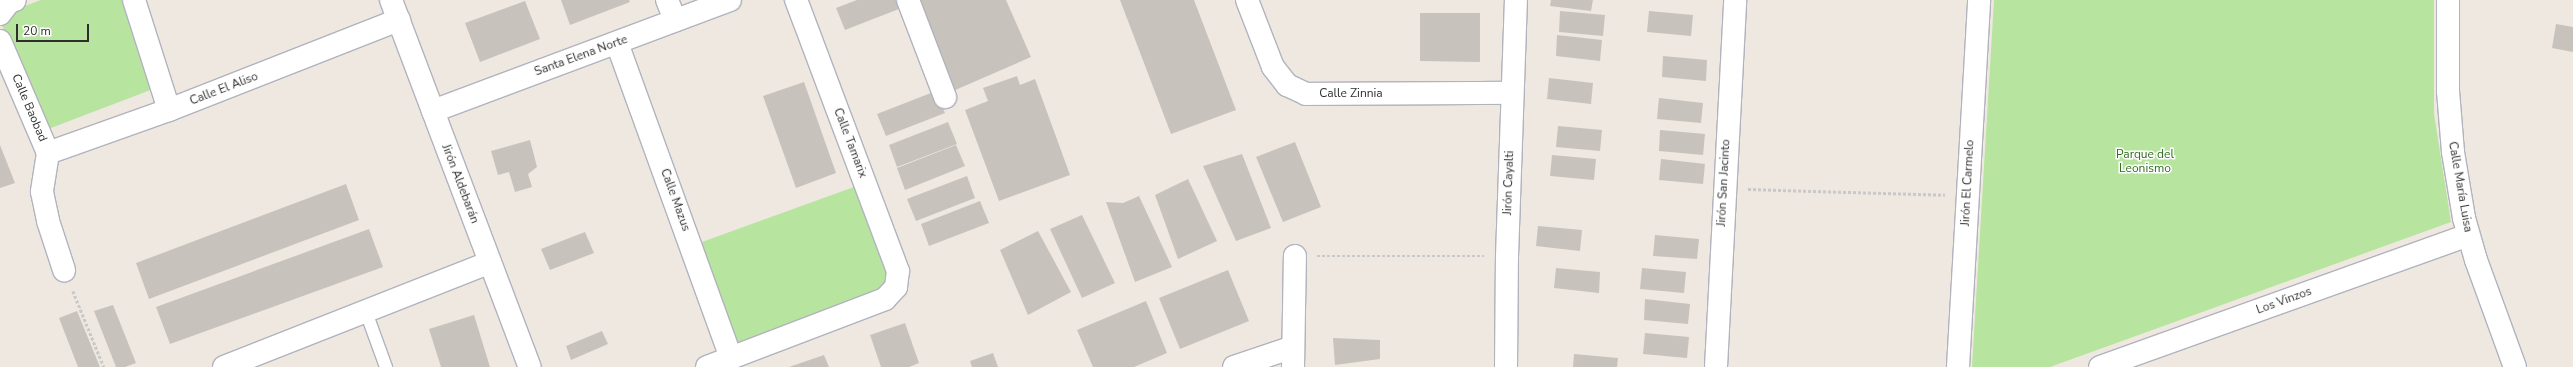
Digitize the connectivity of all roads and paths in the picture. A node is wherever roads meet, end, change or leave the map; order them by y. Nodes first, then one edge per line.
1 (15, 0) edge
2 (134, 0) edge
3 (391, 0) edge
4 (667, 0) edge
5 (730, 0) edge
6 (796, 0) edge
7 (908, 0) edge
8 (1247, 0) edge
9 (1516, 0) edge
10 (1735, 0) edge
11 (1979, 0) edge
12 (2448, 0) edge
13 (0, 14) edge
14 (399, 20) junction
15 (675, 20) junction
16 (0, 41) edge
17 (618, 42) junction
18 (1511, 94) junction
19 (946, 97) dead end
20 (170, 110) junction
21 (433, 111) junction
22 (48, 153) junction
23 (1724, 188) junction
24 (1967, 196) junction
25 (2468, 235) junction
26 (1295, 256) joint
27 (1506, 256) junction
28 (490, 262) junction
29 (64, 270) joint
30 (366, 312) junction
31 (1293, 357) edge
32 (731, 358) junction
33 (237, 365) edge
34 (104, 367) edge
35 (386, 367) edge
36 (530, 367) edge
37 (707, 367) edge
38 (1234, 367) edge
39 (1506, 367) edge
40 (1716, 367) edge
41 (1958, 367) edge
42 (2100, 367) edge
43 (2515, 367) edge

1 - 13 street
2 - 20 street
3 - 14 street, Jirón Aldebarán
4 - 15 street
5 - 15 street, Santa Elena Norte
6 - 32 street, Calle Tamarix
7 - 19 street
8 - 18 street, Calle Zinnia
9 - 18 street, Jirón Cayalti
10 - 23 street, Jirón San Jacinto
11 - 24 street, Jirón El Carmelo
12 - 25 street, Calle María Luisa
14 - 20 street, Calle El Aliso
14 - 21 street, Jirón Aldebarán
15 - 17 street, Santa Elena Norte
16 - 22 street, Calle Baobad
17 - 21 street, Santa Elena Norte
17 - 32 street, Calle Mazus
18 - 27 street, Jirón Cayalti
20 - 22 street, Calle El Aliso
21 - 28 street, Jirón Aldebarán
22 - 29 street, Calle Baobad
23 - 24 path
23 - 40 street, Jirón San Jacinto
24 - 41 street, Jirón El Carmelo
25 - 42 street, Los Vinzos
25 - 43 street, Calle María Luisa
26 - 27 path
26 - 31 street
27 - 39 street, Jirón Cayalti
28 - 30 street
28 - 36 street, Jirón Aldebarán
29 - 34 path
30 - 33 street
30 - 35 lane
31 - 38 street
32 - 37 street

